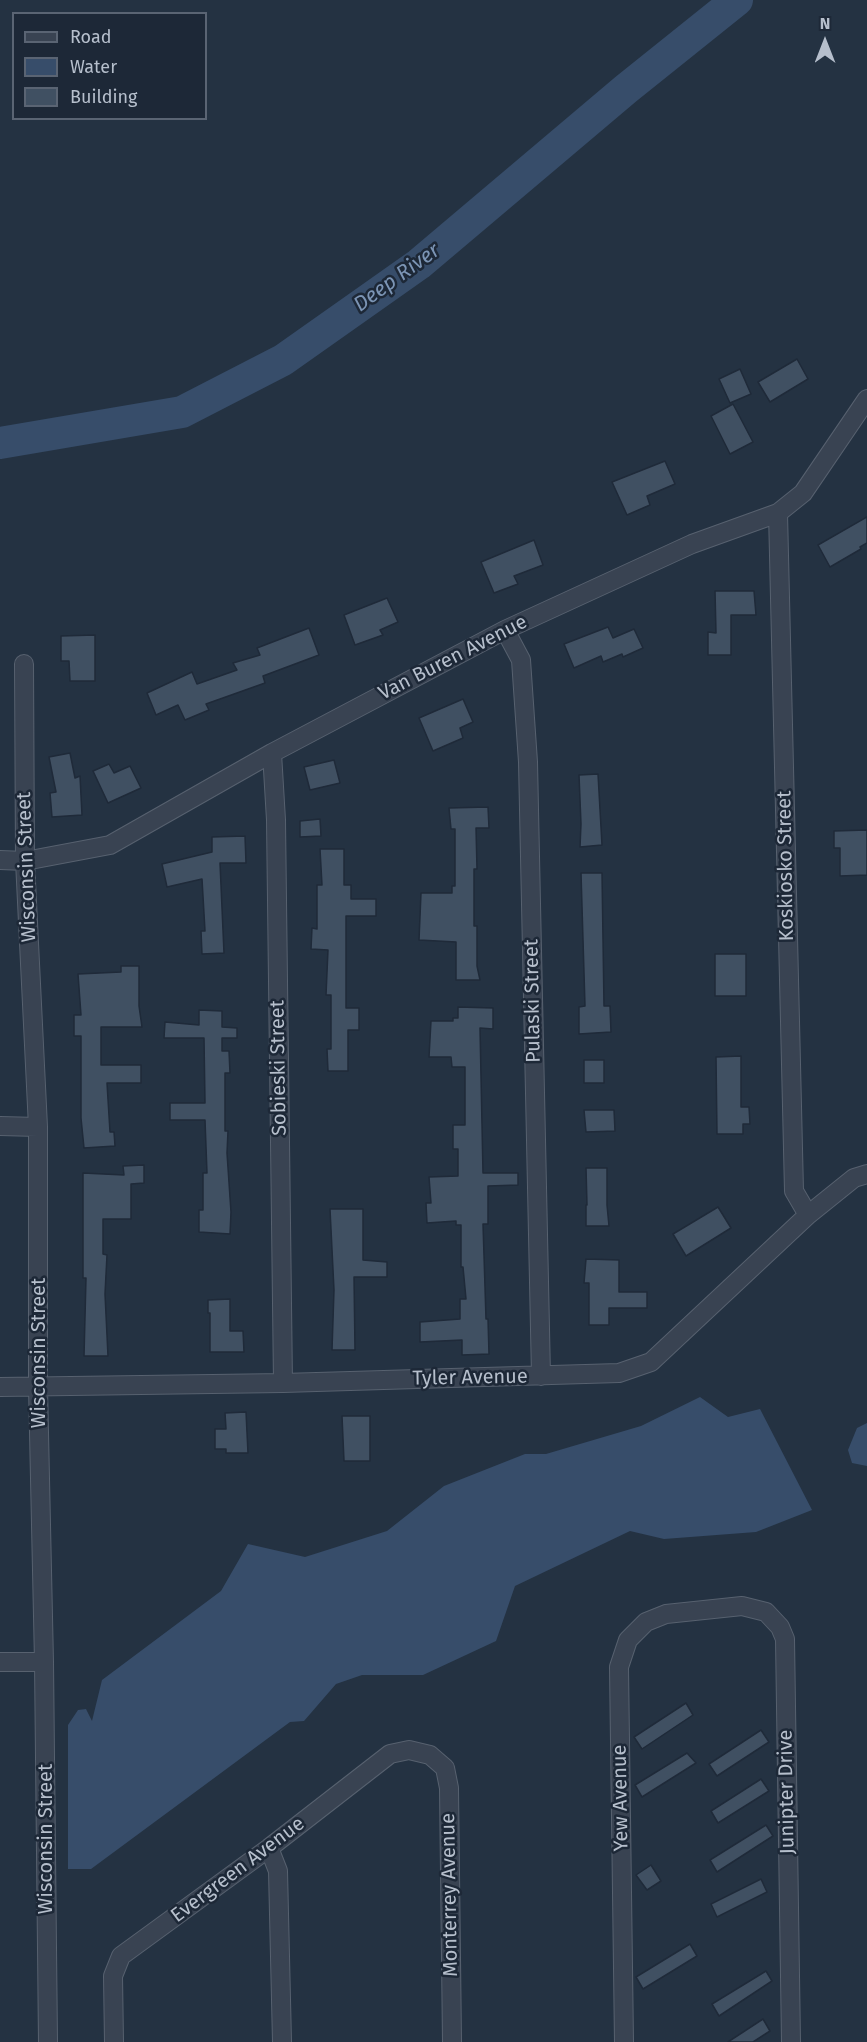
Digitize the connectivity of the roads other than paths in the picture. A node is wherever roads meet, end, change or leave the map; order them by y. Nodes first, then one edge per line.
1 (867, 399) edge
2 (778, 513) junction
3 (505, 630) junction
4 (24, 664) dead end
5 (272, 753) junction
6 (0, 860) edge
7 (25, 861) junction
8 (0, 1126) edge
9 (38, 1127) junction
10 (867, 1174) edge
11 (808, 1215) junction
12 (541, 1376) junction
13 (283, 1383) junction
14 (0, 1387) edge
15 (38, 1387) junction
16 (704, 1610) joint
17 (0, 1662) edge
18 (44, 1662) junction
19 (430, 1755) joint
20 (269, 1848) junction
21 (48, 2042) edge
22 (114, 2042) edge
23 (282, 2042) edge
24 (452, 2042) edge
25 (624, 2042) edge
26 (791, 2042) edge

1 - 2 street, Van Buren Avenue
2 - 3 street, Van Buren Avenue
2 - 11 street, Koskiosko Street
3 - 5 street, Van Buren Avenue
3 - 12 street, Pulaski Street
4 - 7 street, Wisconsin Street
5 - 7 street, Van Buren Avenue
5 - 13 street, Sobieski Street
6 - 7 street, Van Buren Avenue
7 - 9 street, Wisconsin Street
8 - 9 street
9 - 15 street, Wisconsin Street
10 - 11 street, Tyler Avenue
11 - 12 street, Tyler Avenue
12 - 13 street, Tyler Avenue
13 - 15 street, Tyler Avenue
14 - 15 street, Tyler Avenue
15 - 18 street, Wisconsin Street
16 - 25 street, Yew Avenue
16 - 26 street, Junipter Drive
17 - 18 street
18 - 21 street, Wisconsin Street
19 - 20 street, Evergreen Avenue
19 - 24 street, Monterrey Avenue
20 - 22 street, Evergreen Avenue
20 - 23 street

